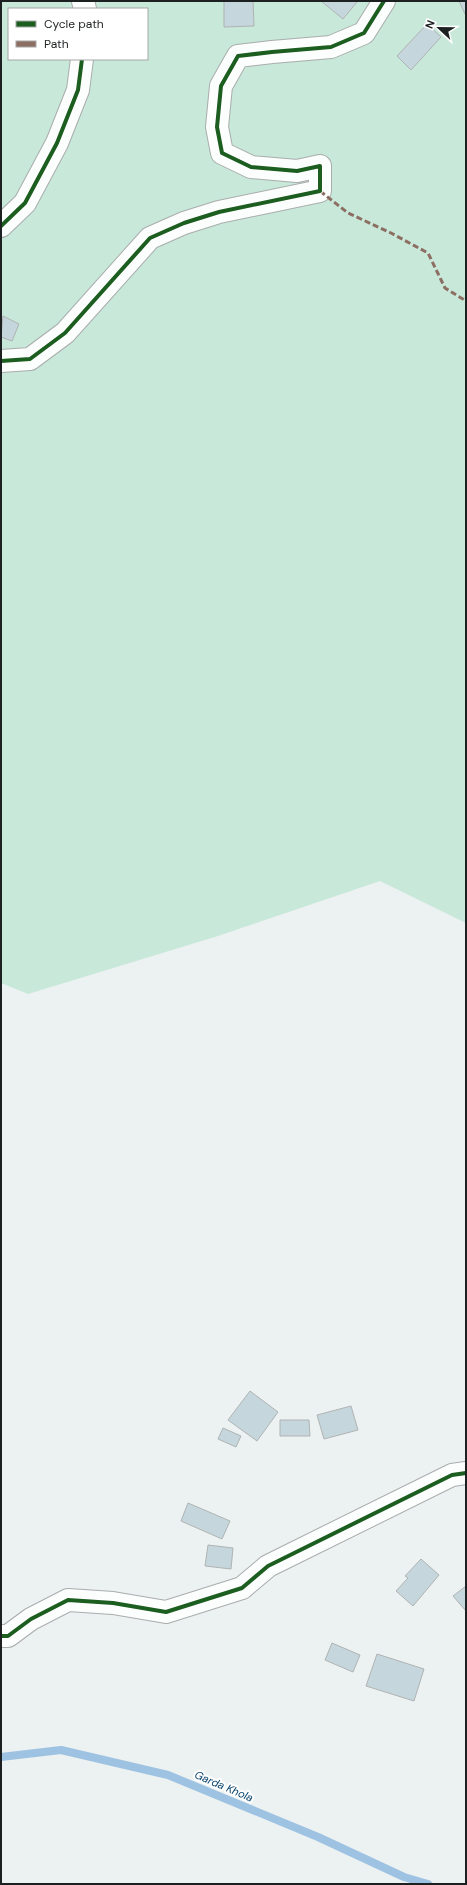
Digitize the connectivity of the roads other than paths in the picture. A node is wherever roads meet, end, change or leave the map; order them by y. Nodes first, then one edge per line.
1 (384, 1) edge
2 (82, 60) edge
3 (1, 226) edge
4 (1, 361) edge
5 (466, 1473) edge
6 (1, 1636) edge

1 - 4 street
2 - 3 street
5 - 6 street

